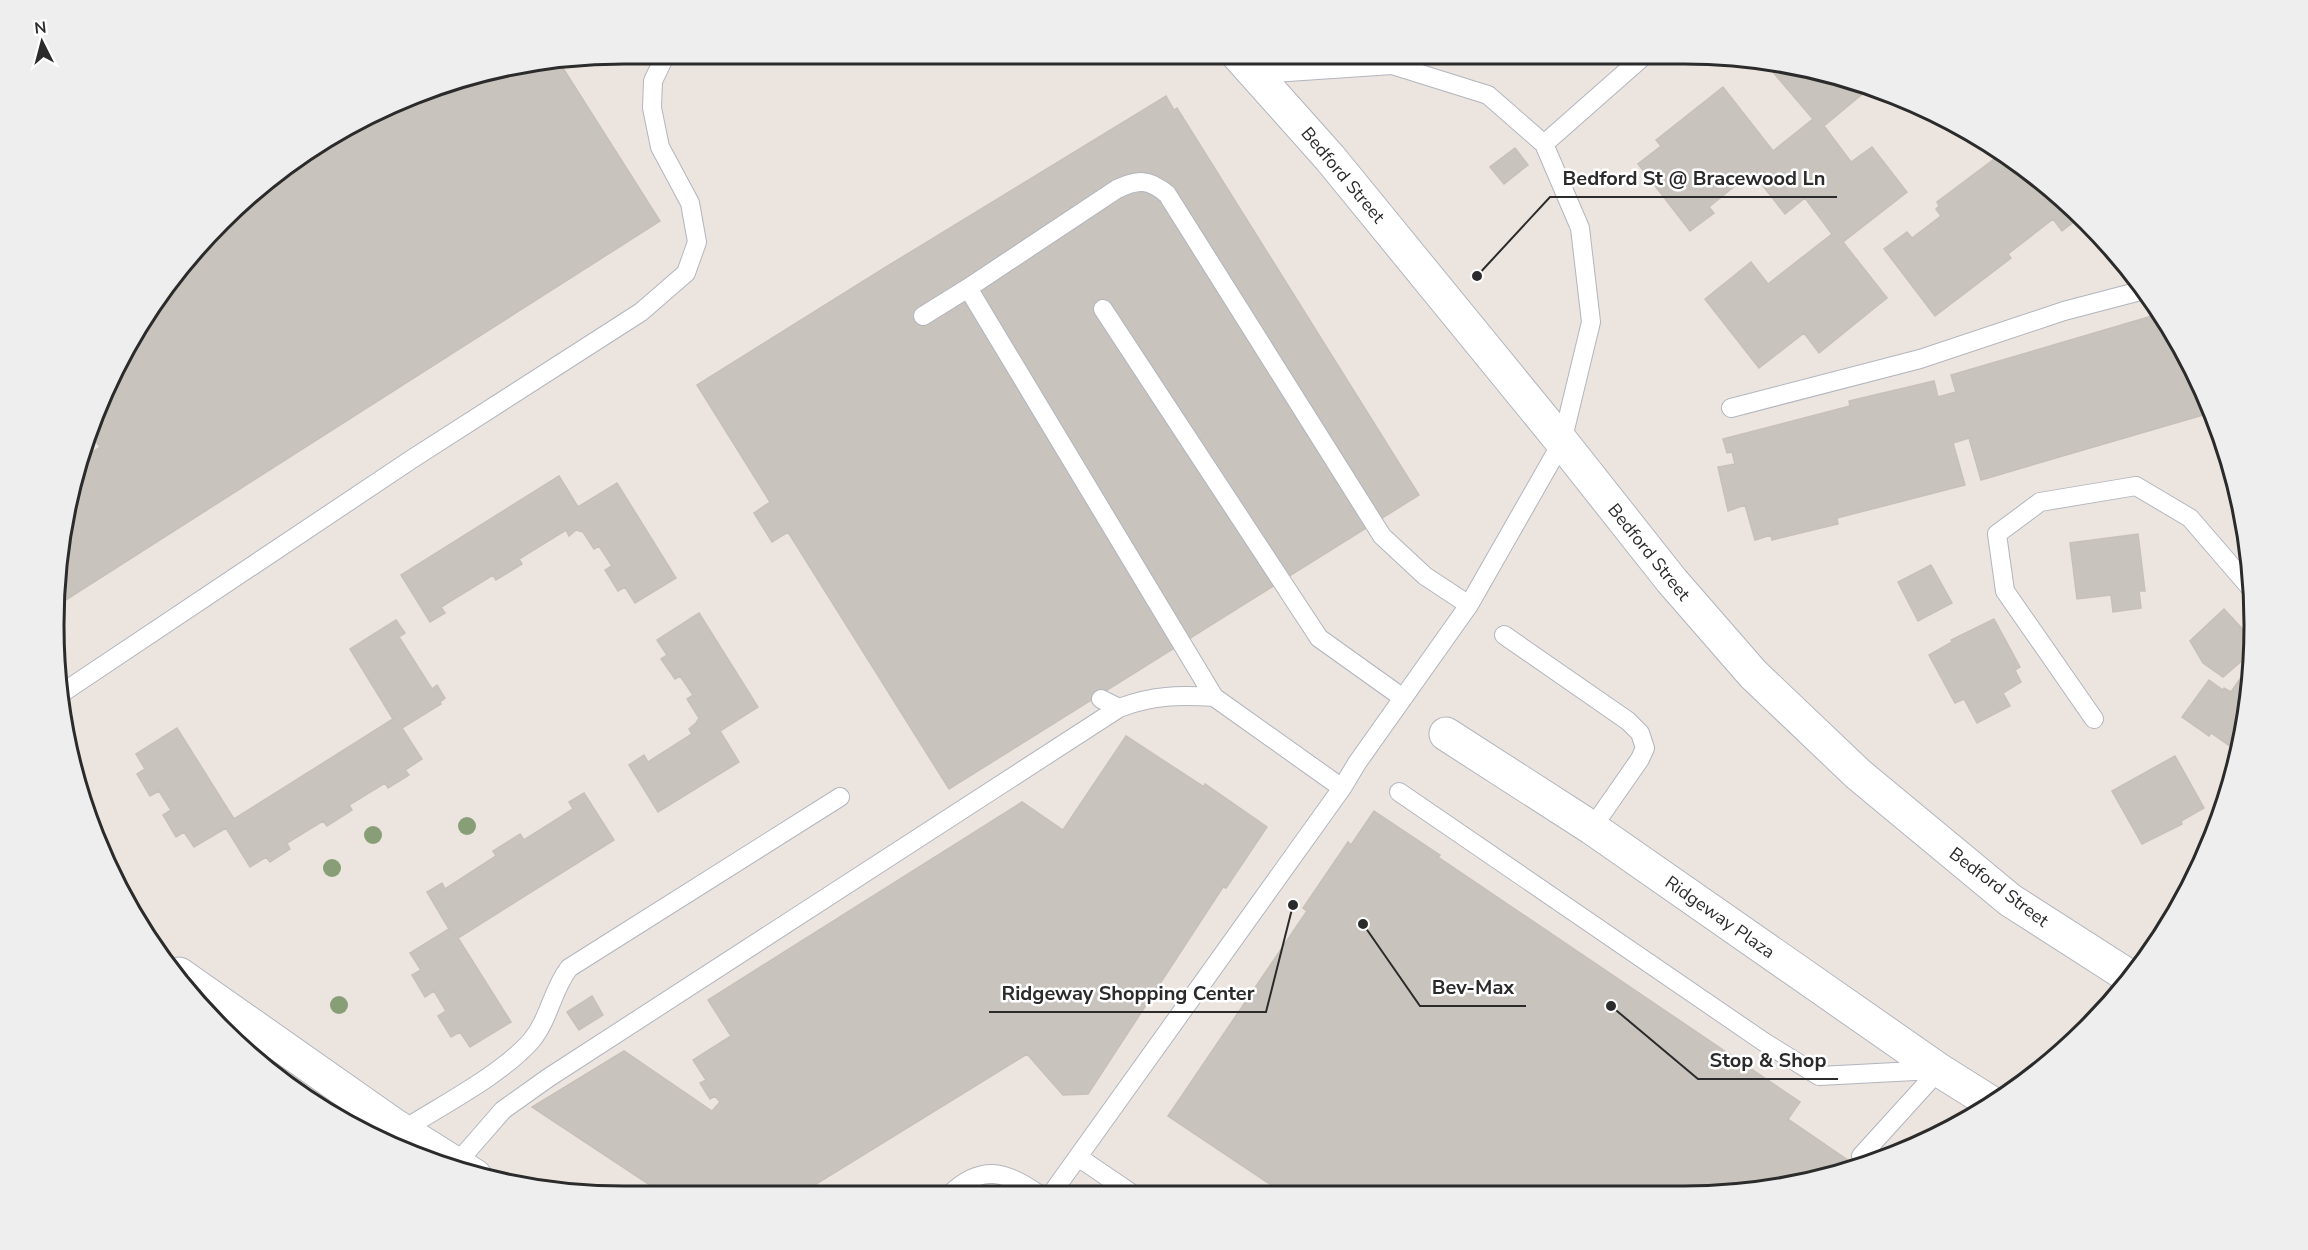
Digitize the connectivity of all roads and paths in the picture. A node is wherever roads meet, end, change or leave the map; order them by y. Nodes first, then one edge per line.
1 (661, 64) edge
2 (1248, 64) edge
3 (1635, 64) edge
4 (1544, 144) junction
5 (968, 288) junction
6 (2134, 293) edge
7 (1103, 309) dead end
8 (923, 316) dead end
9 (1731, 408) dead end
10 (1562, 442) junction
11 (2241, 577) edge
12 (1469, 605) junction
13 (1504, 635) dead end
14 (68, 689) edge
15 (1214, 698) junction
16 (1403, 698) junction
17 (1101, 699) dead end
18 (1119, 708) junction
19 (2094, 719) dead end
20 (1446, 734) dead end
21 (1342, 788) junction
22 (1399, 792) dead end
23 (840, 797) dead end
24 (1592, 828) junction
25 (2123, 972) edge
26 (198, 988) edge
27 (1939, 1070) junction
28 (1983, 1098) edge
29 (403, 1130) junction
30 (441, 1154) edge
31 (1861, 1156) dead end
32 (1078, 1157) junction
33 (469, 1163) edge
34 (962, 1186) edge
35 (1027, 1186) edge
36 (1057, 1186) edge
37 (1121, 1186) edge

1 - 14 lane
2 - 4 lane
2 - 10 main road, Bedford Street
3 - 4 lane
4 - 10 lane
5 - 8 lane
5 - 12 lane
5 - 15 lane
6 - 9 lane
7 - 16 lane
10 - 12 lane
10 - 25 main road, Bedford Street
11 - 19 lane
12 - 16 lane
13 - 24 lane
15 - 18 lane
15 - 21 lane
16 - 21 lane
17 - 18 lane
18 - 33 lane
20 - 24 main road, Ridgeway Plaza
21 - 32 lane
22 - 27 lane
23 - 29 lane
24 - 27 main road, Ridgeway Plaza
26 - 29 main road
27 - 28 main road, Ridgeway Plaza
27 - 31 lane
29 - 30 main road
32 - 36 lane
32 - 37 lane
34 - 35 lane

